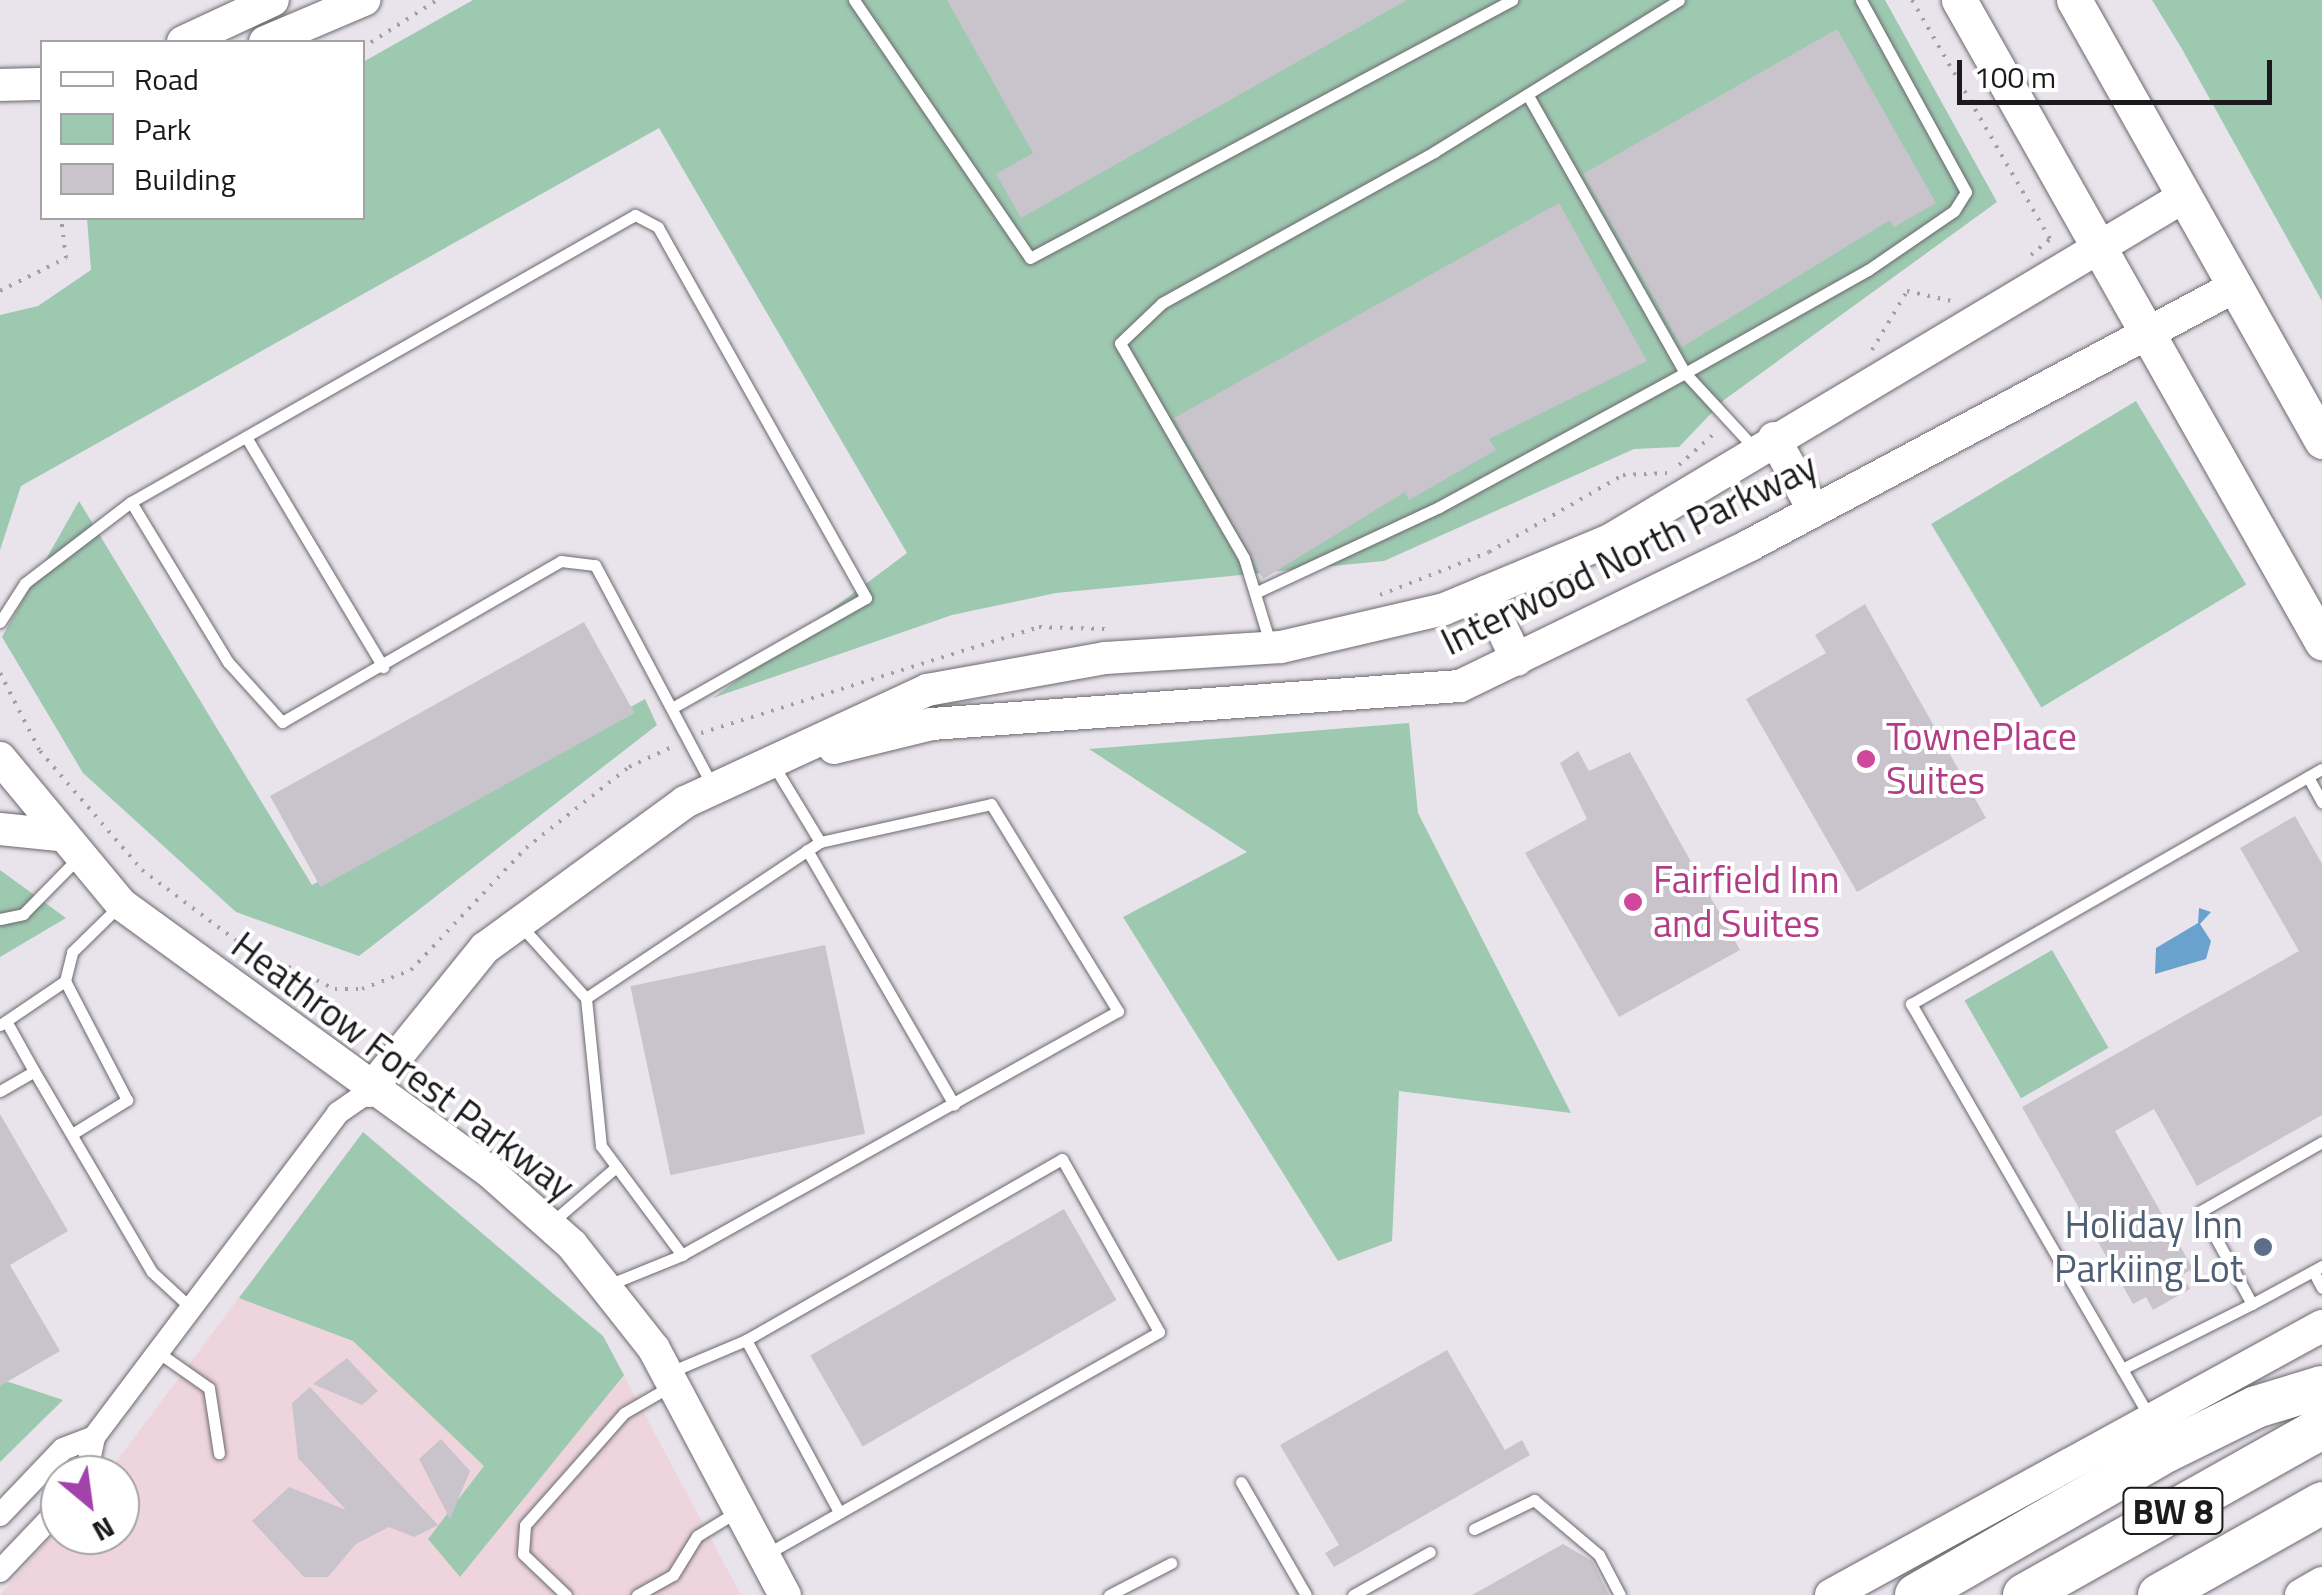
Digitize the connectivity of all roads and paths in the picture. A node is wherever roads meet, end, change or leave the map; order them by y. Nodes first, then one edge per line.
1 (272, 0) edge
2 (364, 0) edge
3 (437, 0) edge
4 (854, 0) edge
5 (1512, 0) edge
6 (1679, 0) edge
7 (1861, 0) edge
8 (1912, 0) edge
9 (1959, 0) edge
10 (2074, 0) edge
11 (187, 40) edge
12 (270, 40) edge
13 (365, 46) edge
14 (40, 84) edge
15 (0, 85) edge
16 (1528, 96) junction
17 (2185, 196) junction
18 (61, 220) edge
19 (2050, 239) dead end
20 (2098, 246) junction
21 (2236, 286) junction
22 (0, 291) edge
23 (2148, 332) junction
24 (1685, 372) junction
25 (246, 437) junction
26 (2322, 441) edge
27 (1765, 444) junction
28 (131, 502) junction
29 (1814, 511) junction
30 (1257, 592) junction
31 (1484, 592) junction
32 (0, 622) edge
33 (2322, 642) edge
34 (1271, 648) junction
35 (1517, 660) junction
36 (383, 668) junction
37 (672, 708) junction
38 (0, 758) edge
39 (771, 762) junction
40 (2322, 770) edge
41 (2308, 777) junction
42 (714, 788) junction
43 (2322, 802) edge
44 (0, 829) edge
45 (820, 842) junction
46 (69, 846) junction
47 (807, 850) junction
48 (122, 904) junction
49 (0, 919) edge
50 (516, 920) junction
51 (64, 981) junction
52 (586, 998) junction
53 (3, 1023) edge
54 (34, 1071) junction
55 (0, 1090) edge
56 (368, 1091) junction
57 (954, 1105) junction
58 (72, 1134) junction
59 (2322, 1142) edge
60 (616, 1167) junction
61 (549, 1224) junction
62 (682, 1255) junction
63 (2318, 1269) edge
64 (608, 1286) junction
65 (2322, 1288) edge
66 (2252, 1304) junction
67 (192, 1308) junction
68 (2322, 1326) edge
69 (746, 1340) junction
70 (159, 1353) junction
71 (2122, 1369) junction
72 (672, 1378) junction
73 (2322, 1387) edge
74 (2149, 1416) junction
75 (2322, 1428) edge
76 (94, 1437) junction
77 (220, 1453) dead end
78 (90, 1455) edge
79 (1241, 1482) dead end
80 (2322, 1503) edge
81 (744, 1508) junction
82 (840, 1512) junction
83 (0, 1514) edge
84 (40, 1529) edge
85 (1474, 1529) dead end
86 (1430, 1552) dead end
87 (770, 1553) junction
88 (1170, 1562) dead end
89 (0, 1571) edge
90 (2322, 1583) edge
91 (566, 1595) edge
92 (638, 1595) edge
93 (785, 1595) edge
94 (1109, 1595) edge
95 (1306, 1595) edge
96 (1353, 1595) edge
97 (1620, 1595) edge
98 (1830, 1595) edge
99 (1916, 1595) edge
100 (2024, 1595) edge
101 (2158, 1595) edge
102 (2300, 1595) edge

1 - 11 street
2 - 12 street
3 - 13 path
4 - 5 lane
6 - 16 lane
7 - 24 lane
8 - 19 path
9 - 20 main road
10 - 17 main road
14 - 15 street
16 - 24 lane
16 - 30 lane
17 - 20 street, Interwood North Parkway
17 - 21 main road
18 - 22 path
20 - 23 main road
20 - 27 street, Interwood North Parkway
21 - 23 street, Interwood North Parkway
21 - 26 main road
23 - 29 street, Interwood North Parkway
23 - 33 main road
24 - 27 lane
24 - 30 lane
25 - 28 lane
25 - 36 lane
25 - 37 lane
27 - 29 street
27 - 31 street, Interwood North Parkway
28 - 32 lane
28 - 36 lane
29 - 35 street, Interwood North Parkway
30 - 34 lane
31 - 34 street, Interwood North Parkway
31 - 35 street
34 - 39 street, Interwood North Parkway
35 - 39 street, Interwood North Parkway
36 - 37 lane
37 - 42 lane
38 - 46 street, Heathrow Forest Parkway
39 - 42 street, Interwood North Parkway
39 - 45 lane
40 - 41 lane
41 - 43 lane
41 - 71 lane
42 - 50 street, Interwood North Parkway
44 - 46 street
45 - 47 lane
45 - 57 lane
46 - 48 street, Heathrow Forest Parkway
46 - 49 lane
47 - 52 lane
47 - 57 lane
48 - 51 lane
48 - 56 street, Heathrow Forest Parkway
50 - 52 lane
50 - 56 street, Interwood North Parkway
51 - 53 lane
51 - 58 lane
52 - 60 lane
53 - 54 lane
54 - 55 lane
54 - 58 lane
56 - 61 street, Heathrow Forest Parkway
56 - 67 street, Interwood North Parkway
57 - 62 lane
58 - 67 lane
59 - 66 lane
60 - 61 lane
60 - 62 lane
61 - 64 street, Heathrow Forest Parkway
62 - 64 lane
63 - 65 lane
63 - 66 lane
64 - 72 street, Heathrow Forest Parkway
66 - 71 lane
67 - 70 street, Interwood North Parkway
68 - 74 street
69 - 72 lane
69 - 82 lane
69 - 82 lane
70 - 76 street, Interwood North Parkway
70 - 77 lane
71 - 74 lane
72 - 81 street, Heathrow Forest Parkway
72 - 91 lane
73 - 99 highway
74 - 98 street
75 - 100 highway, BW 8
76 - 78 street, Interwood North Parkway
76 - 83 street, Interwood North Parkway
79 - 95 lane
80 - 101 highway, BW 8
81 - 87 street, Heathrow Forest Parkway
81 - 92 lane
82 - 87 lane
84 - 89 street
85 - 97 lane
86 - 96 lane
87 - 93 street, Heathrow Forest Parkway
88 - 94 lane
90 - 102 street

